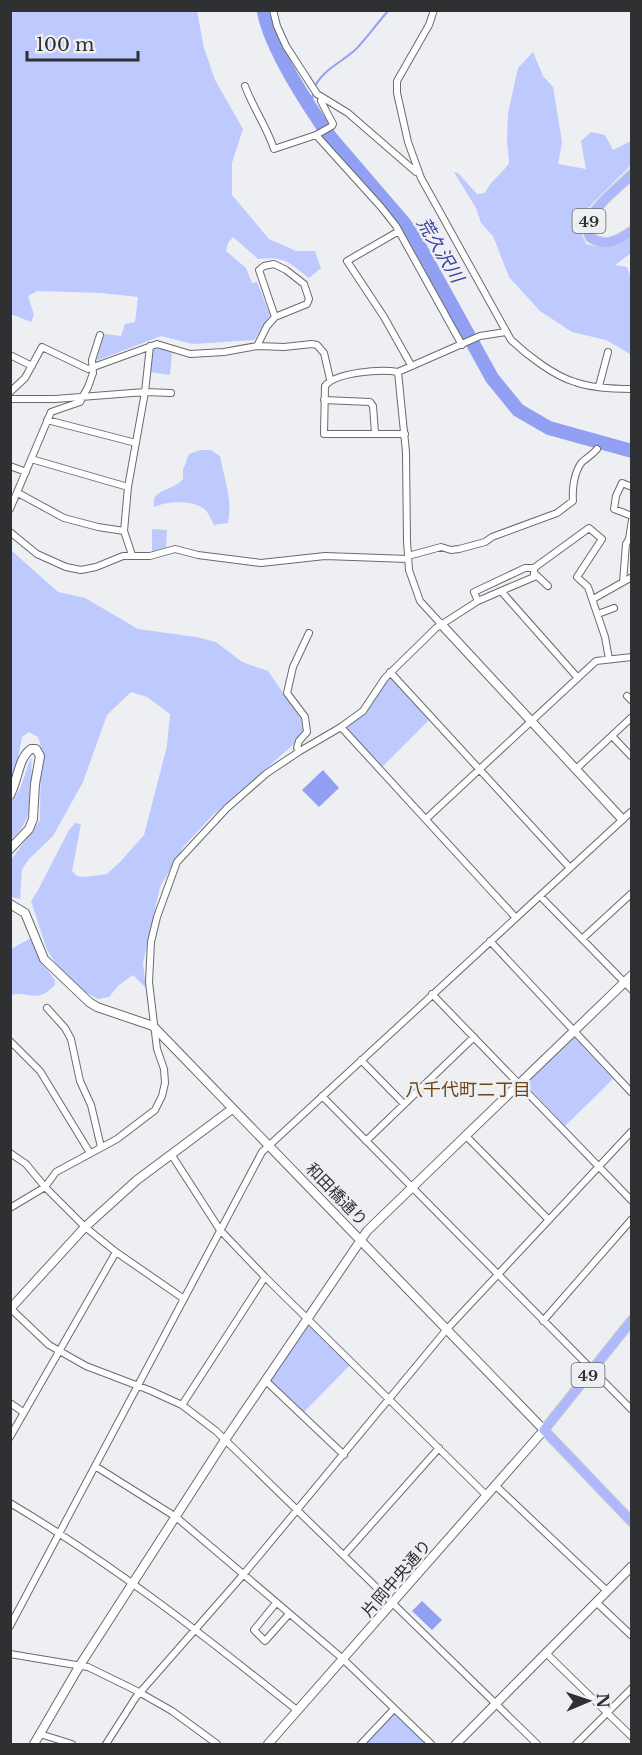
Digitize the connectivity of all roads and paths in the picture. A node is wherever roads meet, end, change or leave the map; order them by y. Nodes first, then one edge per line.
1 (273, 10) edge
2 (434, 10) edge
3 (245, 86) dead end
4 (319, 95) junction
5 (317, 134) junction
6 (632, 174) edge
7 (421, 178) junction
8 (399, 231) junction
9 (632, 231) edge
10 (275, 317) junction
11 (506, 332) junction
12 (100, 335) dead end
13 (464, 344) junction
14 (150, 346) junction
15 (257, 346) junction
16 (608, 352) dead end
17 (10, 355) edge
18 (411, 365) junction
19 (32, 366) junction
20 (93, 367) junction
21 (398, 372) junction
22 (330, 380) junction
23 (599, 386) junction
24 (632, 389) edge
25 (10, 392) edge
26 (145, 392) junction
27 (171, 393) dead end
28 (83, 395) junction
29 (10, 399) edge
30 (324, 400) junction
31 (47, 420) junction
32 (375, 433) junction
33 (405, 434) junction
34 (136, 443) junction
35 (597, 449) dead end
36 (31, 459) junction
37 (10, 466) edge
38 (26, 472) junction
39 (632, 487) edge
40 (128, 488) junction
41 (18, 493) junction
42 (10, 509) edge
43 (632, 518) edge
44 (124, 531) junction
45 (10, 532) edge
46 (132, 555) junction
47 (408, 557) junction
48 (534, 570) junction
49 (632, 577) edge
50 (623, 582) junction
51 (548, 586) dead end
52 (501, 591) junction
53 (593, 598) junction
54 (478, 601) junction
55 (614, 608) dead end
56 (598, 614) junction
57 (441, 624) junction
58 (309, 633) dead end
59 (632, 657) edge
60 (609, 659) junction
61 (390, 672) junction
62 (578, 678) junction
63 (632, 717) edge
64 (531, 721) junction
65 (341, 728) junction
66 (612, 736) junction
67 (300, 751) junction
68 (631, 756) edge
69 (576, 769) junction
70 (479, 770) junction
71 (10, 795) edge
72 (632, 811) edge
73 (426, 819) junction
74 (622, 819) junction
75 (10, 849) edge
76 (570, 868) junction
77 (632, 893) edge
78 (540, 896) junction
79 (13, 907) edge
80 (516, 918) junction
81 (582, 939) junction
82 (490, 941) junction
83 (632, 975) edge
84 (624, 982) junction
85 (632, 990) edge
86 (432, 994) junction
87 (47, 1008) dead end
88 (153, 1026) junction
89 (573, 1031) junction
90 (474, 1037) junction
91 (10, 1041) edge
92 (361, 1060) junction
93 (519, 1083) junction
94 (632, 1093) edge
95 (322, 1096) junction
96 (404, 1104) junction
97 (232, 1109) junction
98 (632, 1131) edge
99 (465, 1135) junction
100 (366, 1141) junction
101 (268, 1145) junction
102 (101, 1147) junction
103 (10, 1153) edge
104 (90, 1153) junction
105 (171, 1154) junction
106 (599, 1167) junction
107 (412, 1186) junction
108 (45, 1187) junction
109 (632, 1201) edge
110 (10, 1208) edge
111 (549, 1220) junction
112 (632, 1220) edge
113 (85, 1227) junction
114 (220, 1230) junction
115 (361, 1240) junction
116 (116, 1252) junction
117 (498, 1274) junction
118 (265, 1277) junction
119 (184, 1299) junction
120 (11, 1308) edge
121 (307, 1317) junction
122 (632, 1320) edge
123 (543, 1321) junction
124 (447, 1329) junction
125 (60, 1351) junction
126 (593, 1369) junction
127 (266, 1381) junction
128 (137, 1385) junction
129 (390, 1399) junction
130 (10, 1403) edge
131 (182, 1405) junction
132 (632, 1410) edge
133 (23, 1412) junction
134 (544, 1430) junction
135 (10, 1437) edge
136 (225, 1440) junction
137 (439, 1448) junction
138 (344, 1455) junction
139 (95, 1466) junction
140 (496, 1486) junction
141 (487, 1496) junction
142 (10, 1503) edge
143 (297, 1510) junction
144 (176, 1517) junction
145 (632, 1522) edge
146 (60, 1533) junction
147 (344, 1555) junction
148 (632, 1566) edge
149 (243, 1575) junction
150 (132, 1583) junction
151 (607, 1591) junction
152 (596, 1602) junction
153 (276, 1603) junction
154 (392, 1604) junction
155 (289, 1614) junction
156 (10, 1626) edge
157 (195, 1628) junction
158 (632, 1636) edge
159 (546, 1653) junction
160 (10, 1654) edge
161 (343, 1659) junction
162 (80, 1665) junction
163 (632, 1688) edge
164 (141, 1693) junction
165 (496, 1704) junction
166 (394, 1709) junction
167 (298, 1711) junction
168 (607, 1713) junction
169 (40, 1734) junction
170 (632, 1737) edge
171 (34, 1744) edge
172 (72, 1744) edge
173 (106, 1744) edge
174 (218, 1744) edge
175 (268, 1744) edge
176 (361, 1744) edge
177 (431, 1744) edge
178 (456, 1744) edge
179 (537, 1744) edge
180 (576, 1744) edge

1 - 4 street
2 - 7 street
3 - 5 street
4 - 5 street
4 - 7 street
5 - 8 street
6 - 9 main road, 49
7 - 11 street
8 - 13 street
8 - 18 street
10 - 10 street
10 - 15 street
11 - 13 street
11 - 23 street
12 - 20 street
13 - 18 street
14 - 15 street
14 - 20 street
14 - 26 street
15 - 22 street
16 - 23 street
17 - 19 street
18 - 21 street
19 - 20 street
19 - 25 street
20 - 28 street
21 - 22 street
21 - 33 street
22 - 30 street
23 - 24 street
26 - 27 street
26 - 28 street
26 - 34 street
28 - 29 street
28 - 31 street
30 - 32 street
30 - 32 street
31 - 34 street
31 - 36 street
32 - 33 street
33 - 47 street
34 - 40 street
35 - 47 street
36 - 38 street
36 - 40 street
37 - 38 street
38 - 41 street
39 - 43 street
40 - 44 street
41 - 42 street
41 - 44 street
43 - 50 street
44 - 46 street
45 - 46 street
46 - 47 street
47 - 57 street
48 - 51 street
48 - 52 street
48 - 53 street
48 - 54 street
49 - 50 street
50 - 53 street
52 - 54 street
52 - 62 street
53 - 56 street
54 - 57 street
55 - 56 street
56 - 60 street
57 - 61 street
57 - 64 street
58 - 67 street
59 - 60 street
60 - 62 street
61 - 65 street
61 - 70 street
62 - 64 street
63 - 66 street
64 - 69 street
64 - 70 street
65 - 67 street
65 - 73 street
66 - 68 street
66 - 69 street
67 - 88 street
69 - 74 street
70 - 73 street
70 - 76 street
71 - 75 street
72 - 74 street
73 - 80 street
74 - 76 street
76 - 78 street
77 - 81 street
78 - 80 street
78 - 81 street
79 - 88 street, 和田橋通り
80 - 82 street
81 - 84 street
82 - 86 street
82 - 89 street
83 - 84 street
84 - 85 street
84 - 89 street
86 - 90 street
86 - 92 street
87 - 102 street
88 - 97 street, 和田橋通り
88 - 102 street
89 - 93 street
89 - 94 street
90 - 93 street
90 - 96 street
91 - 104 street
92 - 95 street
92 - 96 street
93 - 99 street
93 - 106 street
95 - 100 street
95 - 101 street
96 - 100 street
97 - 101 street, 和田橋通り
97 - 105 street
98 - 106 street
99 - 107 street
99 - 111 street
100 - 107 street
101 - 114 street
101 - 115 street, 和田橋通り
102 - 104 street
103 - 108 street
104 - 108 street
105 - 113 street
105 - 114 street
106 - 109 street
106 - 111 street
107 - 115 street
107 - 117 street
108 - 110 street
108 - 113 street
111 - 117 street
112 - 123 street
113 - 116 street
113 - 120 street
114 - 118 street
114 - 119 street
115 - 121 street
115 - 124 street, 和田橋通り
116 - 119 street
116 - 125 street
117 - 123 street
117 - 124 street
118 - 121 street
118 - 131 street
119 - 128 street
120 - 125 street
121 - 127 street
121 - 129 street
122 - 126 main road, 49
123 - 126 street
124 - 129 street
124 - 134 street, 和田橋通り
125 - 128 street
125 - 133 street
126 - 132 street
126 - 134 main road, 49
127 - 136 street
127 - 138 street
128 - 131 street
128 - 139 street
129 - 137 street
129 - 138 street
130 - 133 street
131 - 136 street
133 - 135 street
134 - 140 street, 片岡中央通り
134 - 145 main road, 和田橋通り
136 - 143 street
136 - 144 street
137 - 141 street
137 - 147 street
138 - 143 street
139 - 144 street
139 - 146 street
140 - 141 street, 片岡中央通り
140 - 151 street
141 - 154 street, 片岡中央通り
142 - 146 street
143 - 147 street
143 - 149 street
144 - 149 street
144 - 150 street
146 - 150 street
146 - 156 street
147 - 154 street
148 - 151 street
149 - 153 street
149 - 157 street
150 - 157 street
150 - 162 street
151 - 152 street
152 - 158 street
152 - 159 street
153 - 155 street
153 - 155 street
154 - 161 street, 片岡中央通り
154 - 165 street
155 - 161 street
157 - 164 street
157 - 167 street
159 - 165 street
159 - 168 street
160 - 162 street
161 - 166 street
161 - 167 street, 片岡中央通り
162 - 164 street
162 - 169 street
163 - 168 street
164 - 173 street
164 - 174 street
165 - 178 street
165 - 179 street
166 - 176 street
166 - 177 street
167 - 175 street, 片岡中央通り
168 - 170 street
168 - 180 street
169 - 171 street
169 - 172 street

